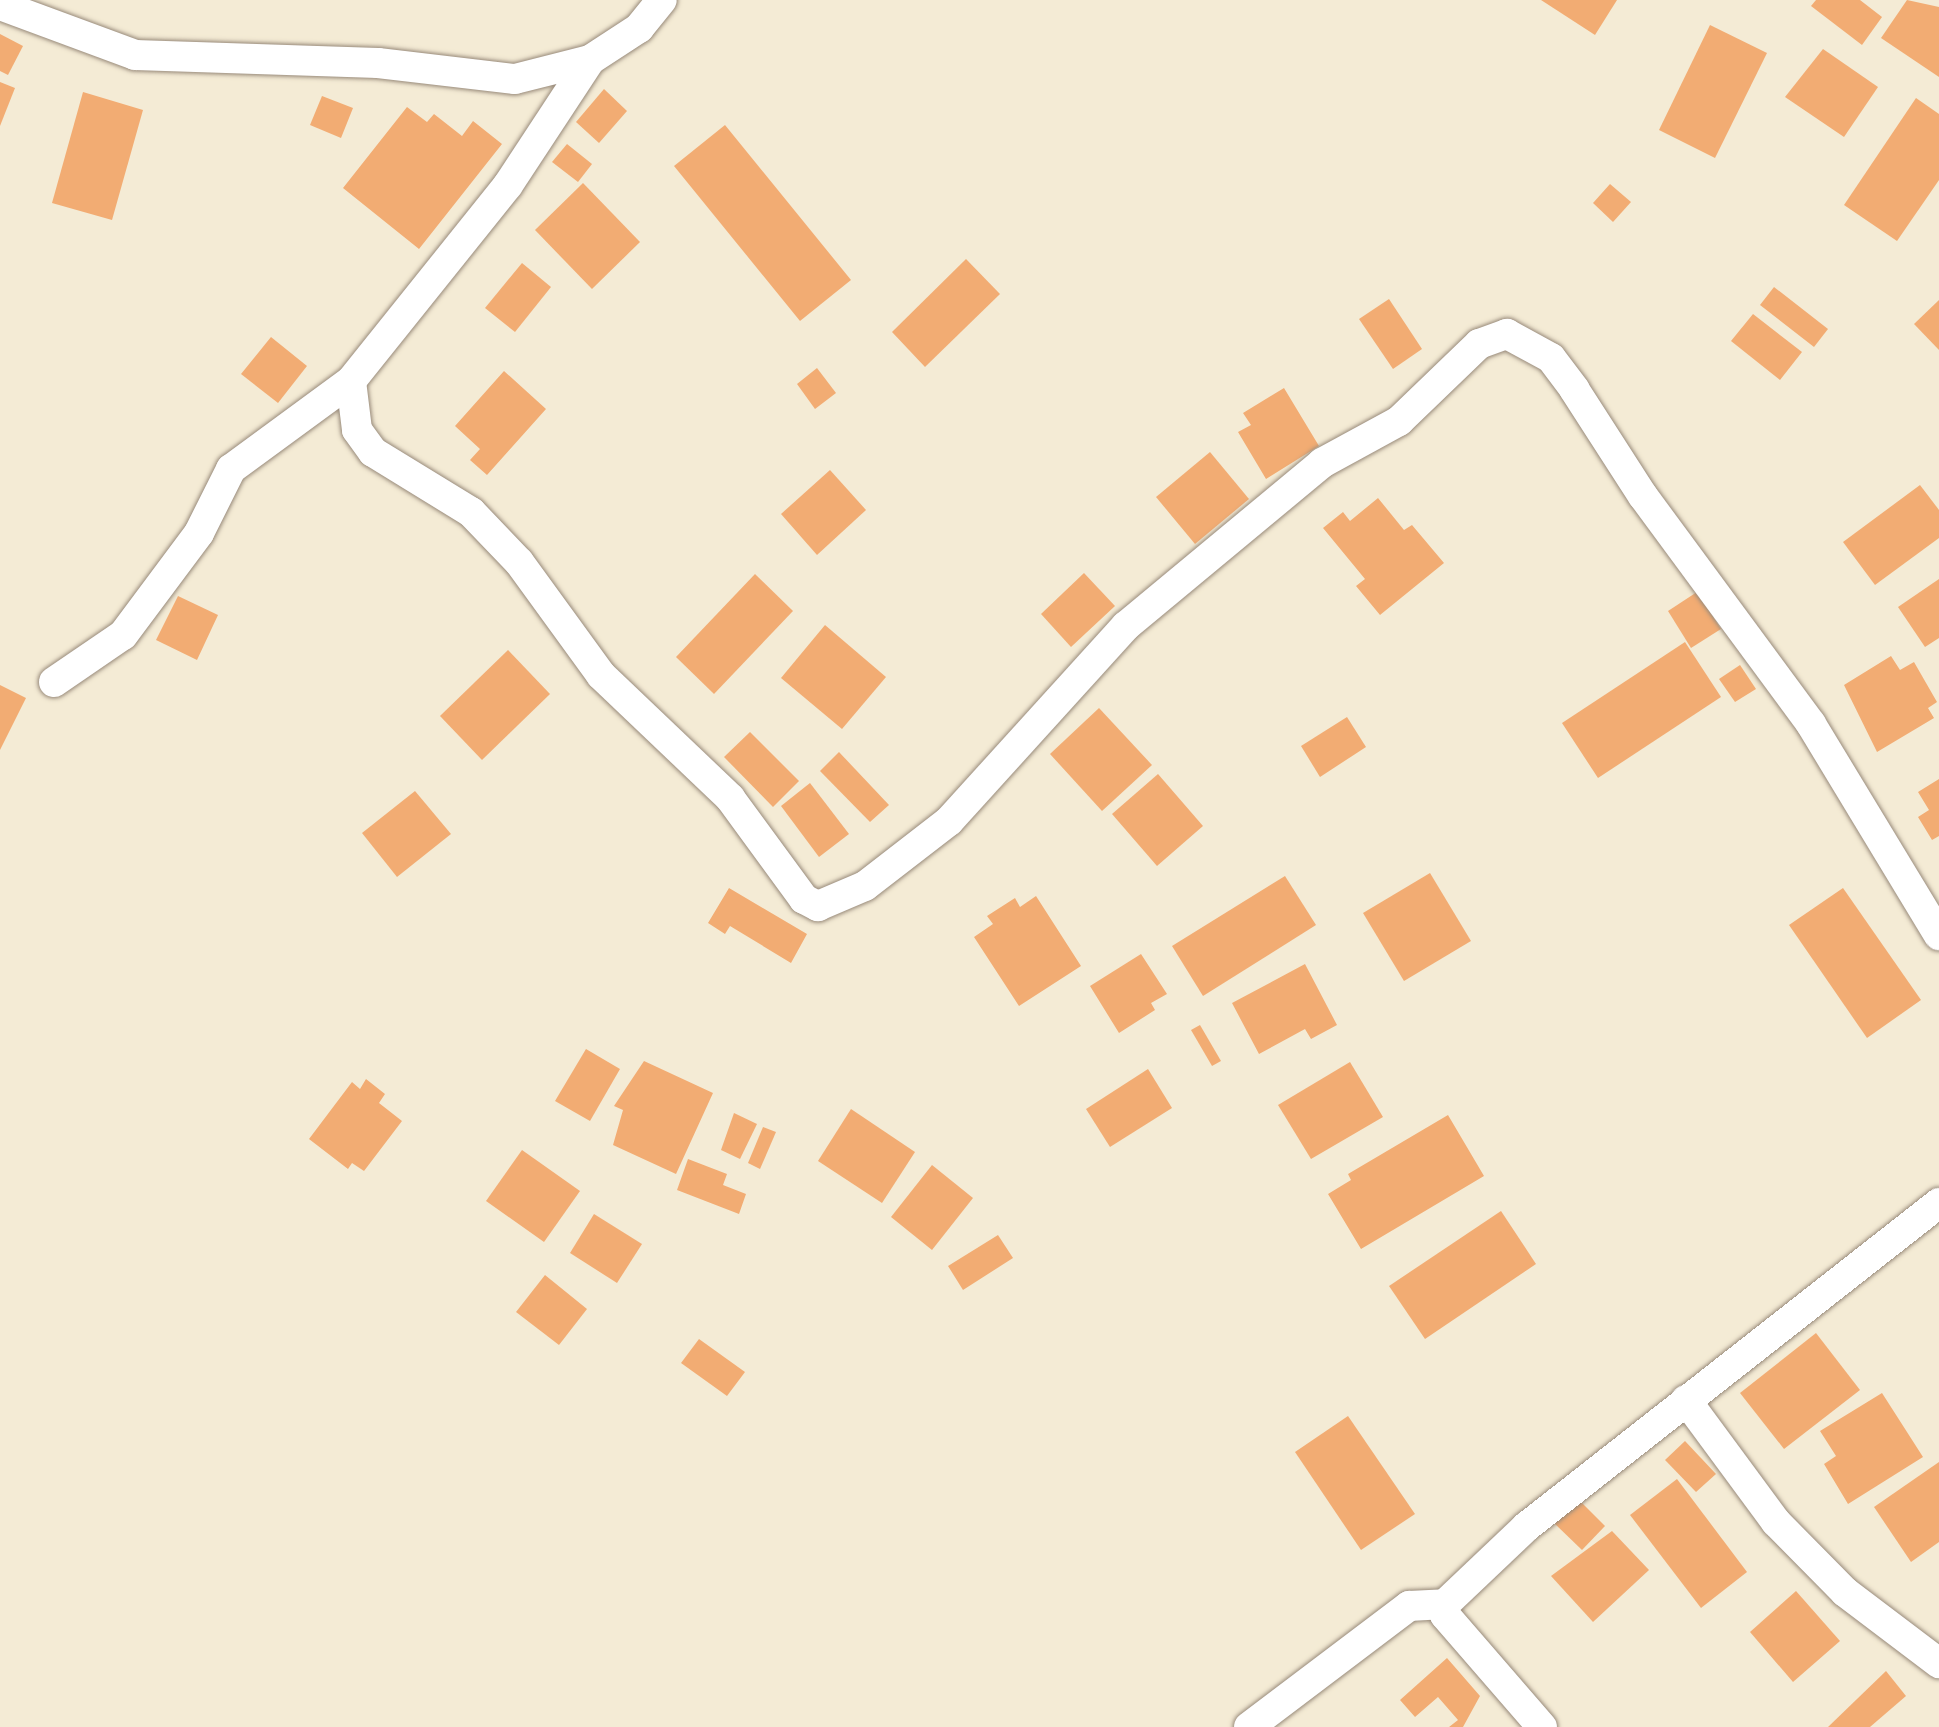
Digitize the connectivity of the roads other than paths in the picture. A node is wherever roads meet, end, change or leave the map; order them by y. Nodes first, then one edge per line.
1 (662, 0) edge
2 (0, 5) edge
3 (65, 14) edge
4 (590, 60) junction
5 (351, 380) junction
6 (54, 682) dead end
7 (1939, 936) edge
8 (1939, 1203) edge
9 (1686, 1400) junction
10 (1445, 1604) junction
11 (1939, 1663) edge
12 (1249, 1727) edge
13 (1542, 1727) edge

1 - 4 street
2 - 3 street
3 - 4 street
4 - 5 street
5 - 6 street
5 - 7 street
8 - 9 street
9 - 10 street
9 - 11 street
10 - 12 street
10 - 13 street

